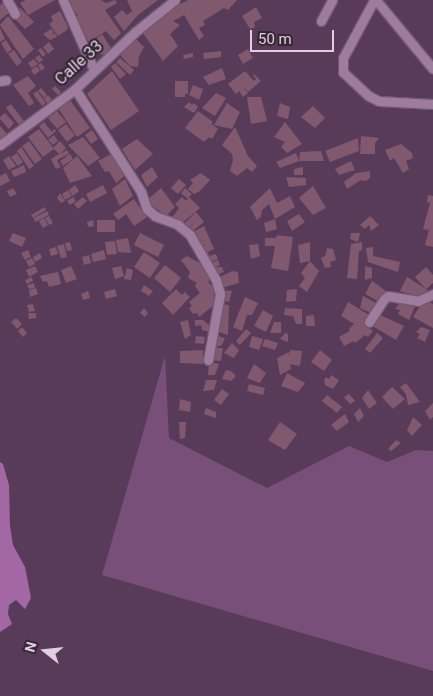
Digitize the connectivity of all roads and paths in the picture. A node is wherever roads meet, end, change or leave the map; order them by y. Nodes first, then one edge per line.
1 (6, 0) edge
2 (63, 0) edge
3 (175, 0) edge
4 (332, 0) edge
5 (375, 0) edge
6 (15, 14) dead end
7 (321, 21) dead end
8 (433, 69) edge
9 (94, 70) junction
10 (75, 89) junction
11 (433, 104) edge
12 (0, 145) edge
13 (433, 294) edge
14 (369, 322) dead end
15 (208, 360) dead end

1 - 6 street
2 - 9 street
3 - 9 street, Calle 33
4 - 7 street
5 - 8 street
5 - 11 street
9 - 10 street, Calle 33
10 - 12 street, Calle 33
10 - 15 street
13 - 14 street

